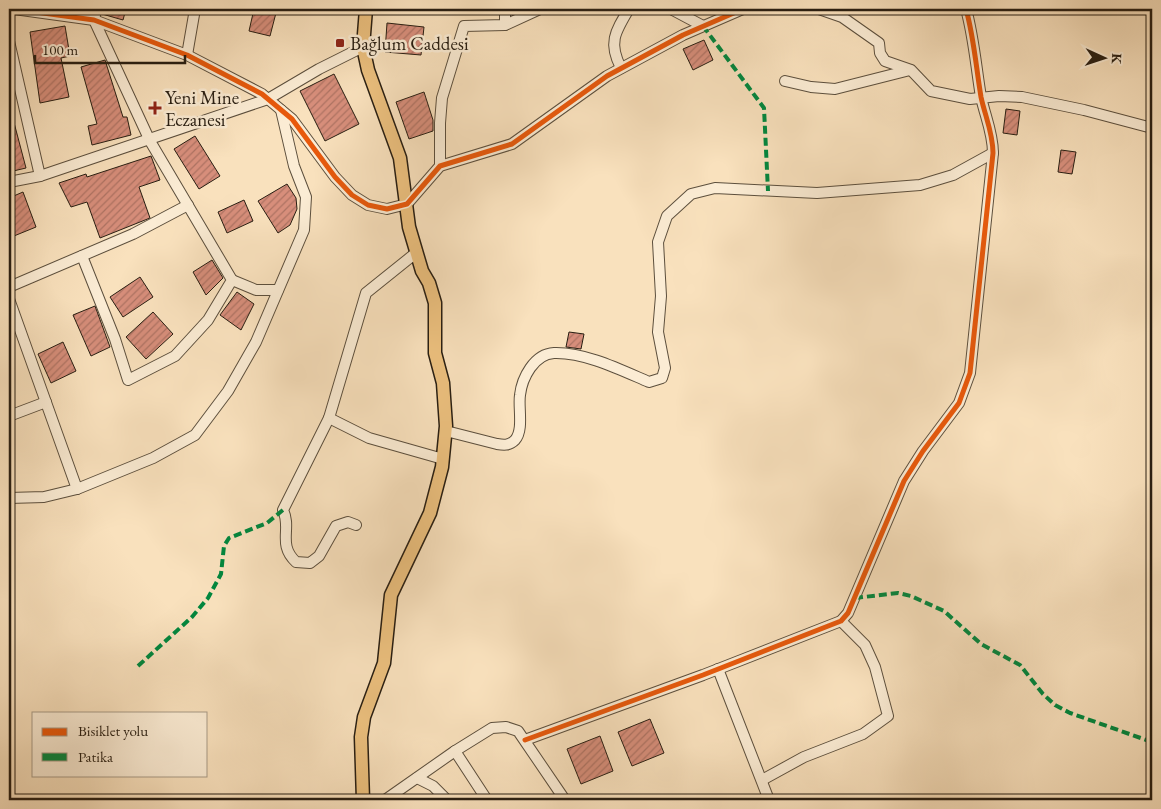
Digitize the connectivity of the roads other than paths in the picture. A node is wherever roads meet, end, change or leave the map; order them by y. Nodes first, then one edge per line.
1 (14, 9) edge
2 (96, 9) edge
3 (195, 9) edge
4 (366, 9) edge
5 (504, 9) edge
6 (540, 9) edge
7 (629, 9) edge
8 (671, 9) edge
9 (742, 9) edge
10 (820, 9) edge
11 (966, 9) edge
12 (94, 20) junction
13 (505, 25) junction
14 (703, 26) junction
15 (9, 41) edge
16 (363, 46) junction
17 (187, 56) junction
18 (621, 68) junction
19 (911, 70) junction
20 (785, 81) dead end
21 (268, 99) junction
22 (982, 99) junction
23 (281, 110) junction
24 (1152, 128) edge
25 (150, 141) junction
26 (993, 153) junction
27 (440, 166) junction
28 (40, 176) junction
29 (9, 182) edge
30 (407, 204) junction
31 (188, 205) junction
32 (418, 252) junction
33 (82, 256) junction
34 (232, 280) junction
35 (9, 286) edge
36 (278, 290) junction
37 (9, 299) edge
38 (46, 402) junction
39 (9, 416) edge
40 (329, 418) junction
41 (446, 431) junction
42 (443, 459) junction
43 (77, 489) junction
44 (9, 498) edge
45 (356, 525) dead end
46 (841, 621) junction
47 (718, 669) junction
48 (524, 740) junction
49 (455, 751) junction
50 (417, 778) junction
51 (762, 780) junction
52 (363, 800) edge
53 (385, 800) edge
54 (447, 800) edge
55 (487, 800) edge
56 (565, 800) edge
57 (769, 800) edge

1 - 12 street
2 - 12 street
3 - 17 street
4 - 16 main road
5 - 13 street
6 - 13 street
7 - 18 street
8 - 14 street
9 - 14 street
10 - 19 street
11 - 22 street
12 - 17 street
12 - 25 street
13 - 27 street
14 - 18 street
15 - 28 street
16 - 21 street
16 - 30 main road
17 - 21 street
18 - 27 street
19 - 20 street
19 - 22 street
21 - 23 street
21 - 25 street
22 - 24 street
22 - 26 street
23 - 30 street
23 - 36 street
25 - 28 street
25 - 31 street
26 - 41 street
26 - 46 street
27 - 30 street
28 - 29 street
30 - 32 main road
31 - 33 street
31 - 34 street
32 - 40 street
32 - 41 main road
33 - 34 street
33 - 35 street
34 - 36 street
36 - 43 street
37 - 38 street
38 - 39 street
38 - 43 street
40 - 42 street
40 - 45 street
41 - 42 main road
42 - 52 main road
43 - 44 street
46 - 47 street
46 - 51 street
47 - 48 street
47 - 51 street
48 - 49 street
48 - 56 street
49 - 50 street
49 - 55 street
50 - 53 street
50 - 54 street
51 - 57 street

